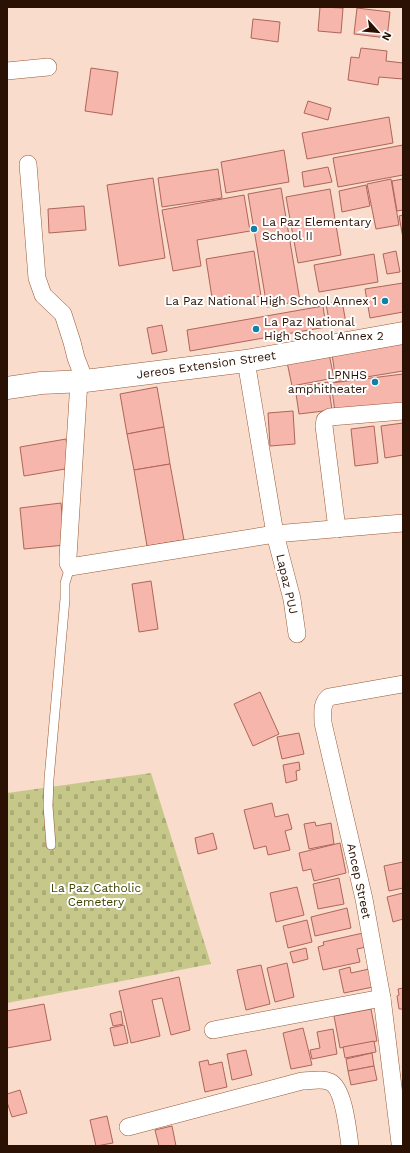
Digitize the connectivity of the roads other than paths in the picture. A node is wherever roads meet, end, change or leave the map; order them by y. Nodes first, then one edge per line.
1 (48, 67) dead end
2 (7, 71) edge
3 (28, 164) dead end
4 (403, 333) edge
5 (246, 362) junction
6 (82, 381) junction
7 (7, 388) edge
8 (403, 411) edge
9 (403, 523) edge
10 (337, 529) junction
11 (275, 534) junction
12 (70, 567) junction
13 (298, 634) dead end
14 (403, 684) edge
15 (50, 845) dead end
16 (382, 998) junction
17 (213, 1030) dead end
18 (128, 1127) dead end
19 (398, 1143) edge
20 (350, 1146) edge

1 - 2 street
3 - 6 street
4 - 5 street, Jereos Extension Street
5 - 6 street, Jereos Extension Street
5 - 11 street, Lapaz PUJ
6 - 7 street, Jereos Extension Street
6 - 12 street
8 - 10 street
9 - 10 street
10 - 11 street
11 - 12 street
11 - 13 street, Lapaz PUJ
12 - 15 lane
14 - 16 street, Ancep Street
16 - 17 street
16 - 19 street, Ancep Street
18 - 20 street

